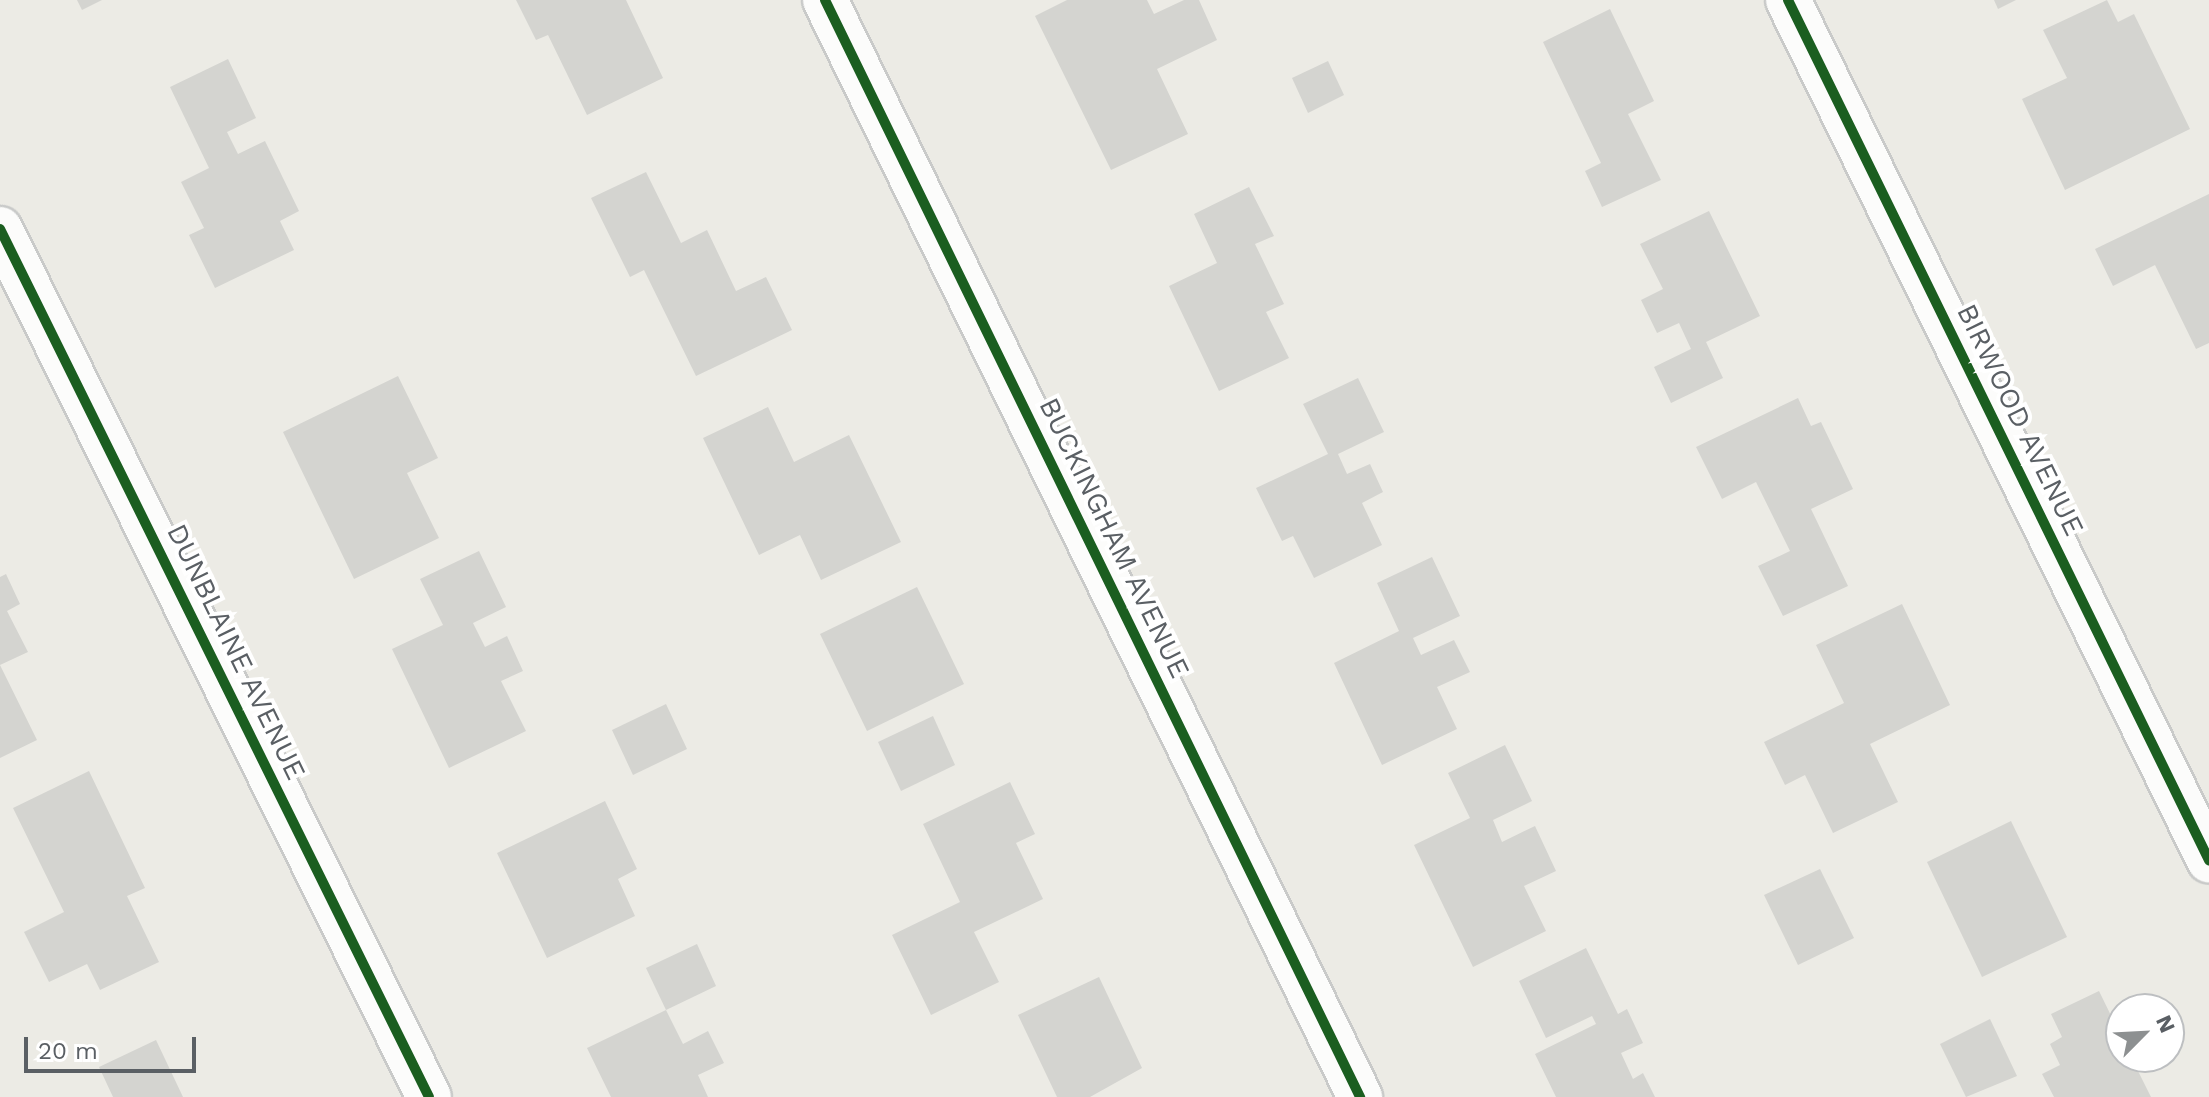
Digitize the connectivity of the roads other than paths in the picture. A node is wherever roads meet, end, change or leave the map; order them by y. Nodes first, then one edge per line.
1 (825, 0) edge
2 (1788, 0) edge
3 (0, 229) edge
4 (2209, 860) edge
5 (429, 1097) edge
6 (1360, 1097) edge

1 - 6 street, BUCKINGHAM AVENUE
2 - 4 street, BIRWOOD AVENUE
3 - 5 street, DUNBLAINE AVENUE

